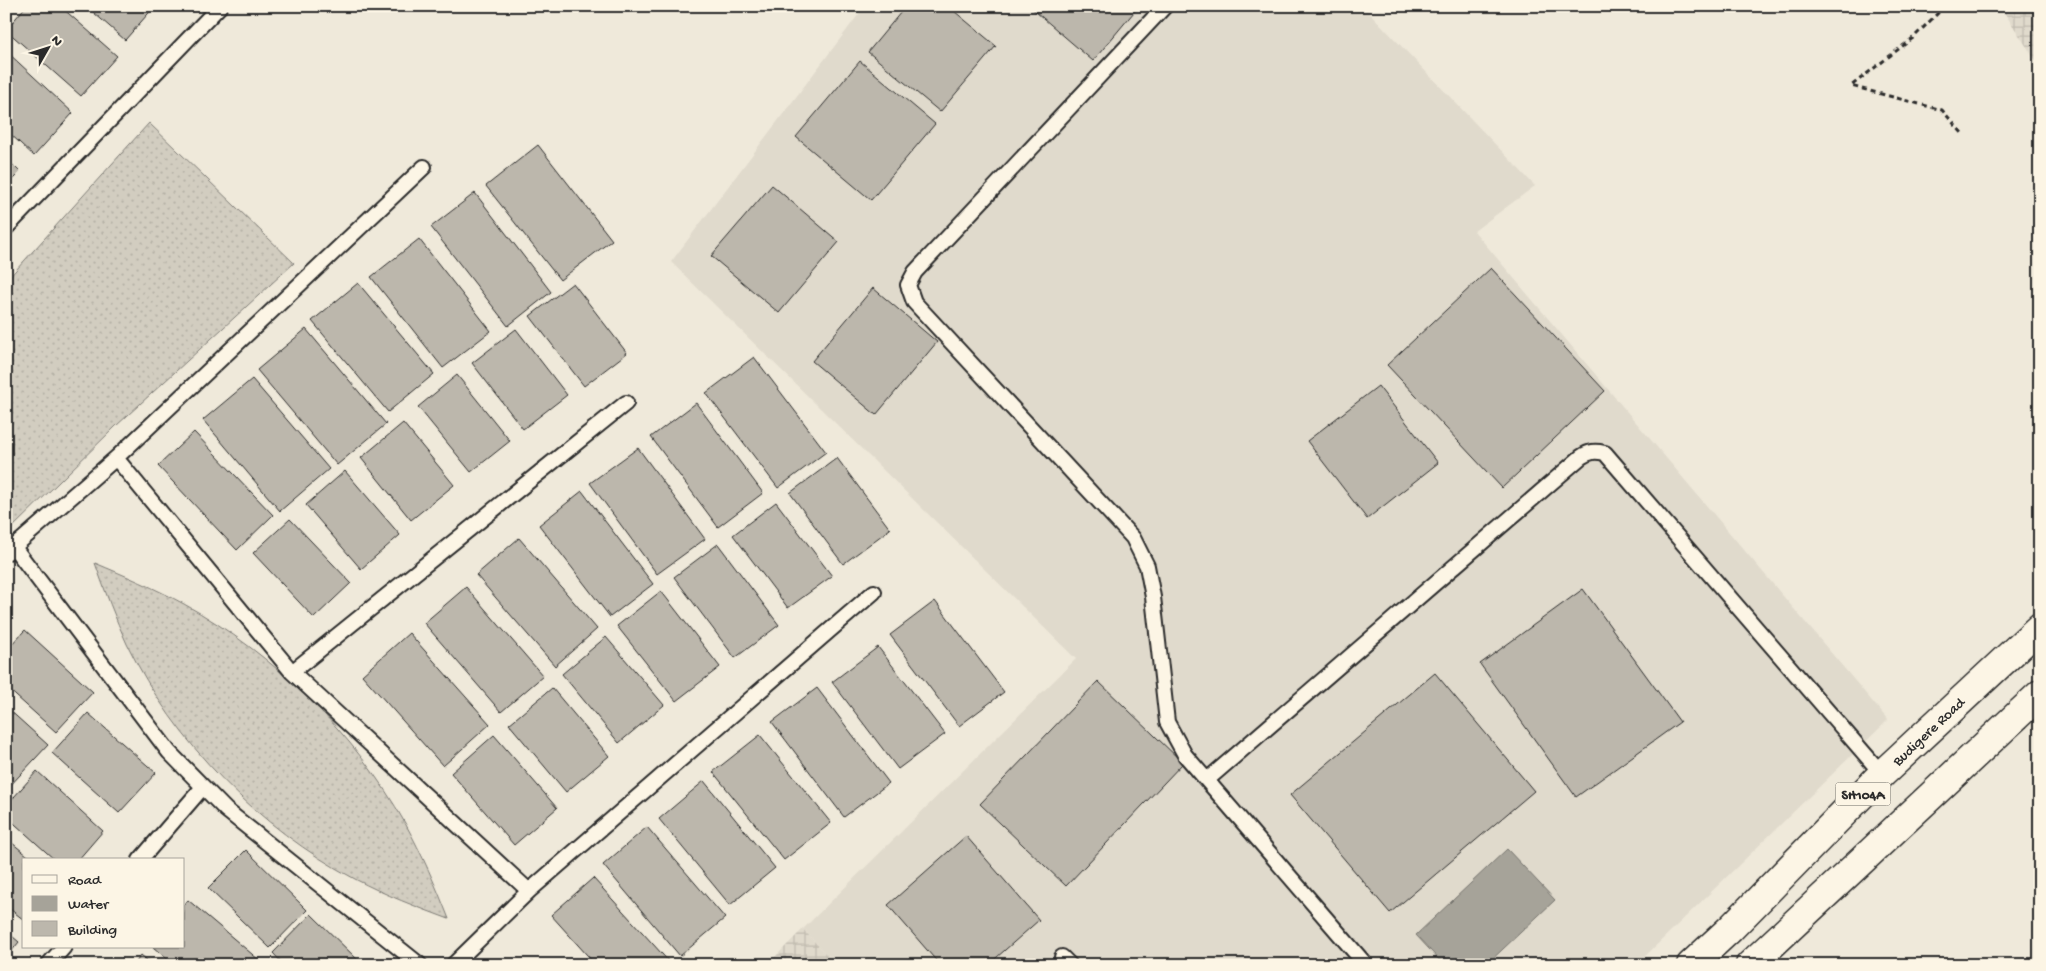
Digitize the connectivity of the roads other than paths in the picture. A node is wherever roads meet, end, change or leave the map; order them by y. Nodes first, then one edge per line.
1 (220, 6) edge
2 (1165, 6) edge
3 (424, 167) dead end
4 (6, 228) edge
5 (626, 403) dead end
6 (116, 458) junction
7 (10, 550) edge
8 (874, 592) dead end
9 (2040, 627) edge
10 (292, 672) junction
11 (2040, 694) edge
12 (1882, 774) junction
13 (1207, 780) junction
14 (203, 787) junction
15 (142, 858) edge
16 (529, 891) junction
17 (63, 948) edge
18 (48, 965) edge
19 (420, 965) edge
20 (453, 965) edge
21 (1366, 965) edge
22 (1692, 965) edge
23 (1750, 965) edge

1 - 4 lane
2 - 13 lane
3 - 6 lane
5 - 10 lane
6 - 7 lane
6 - 10 lane
7 - 14 lane
8 - 16 lane
9 - 12 main road, Budigere Road / SH104A
10 - 16 lane
11 - 23 main road, SH104A
12 - 13 lane
12 - 22 main road, Budigere Road / SH104A
13 - 21 lane
14 - 15 lane
14 - 19 lane
16 - 20 lane
17 - 18 lane

